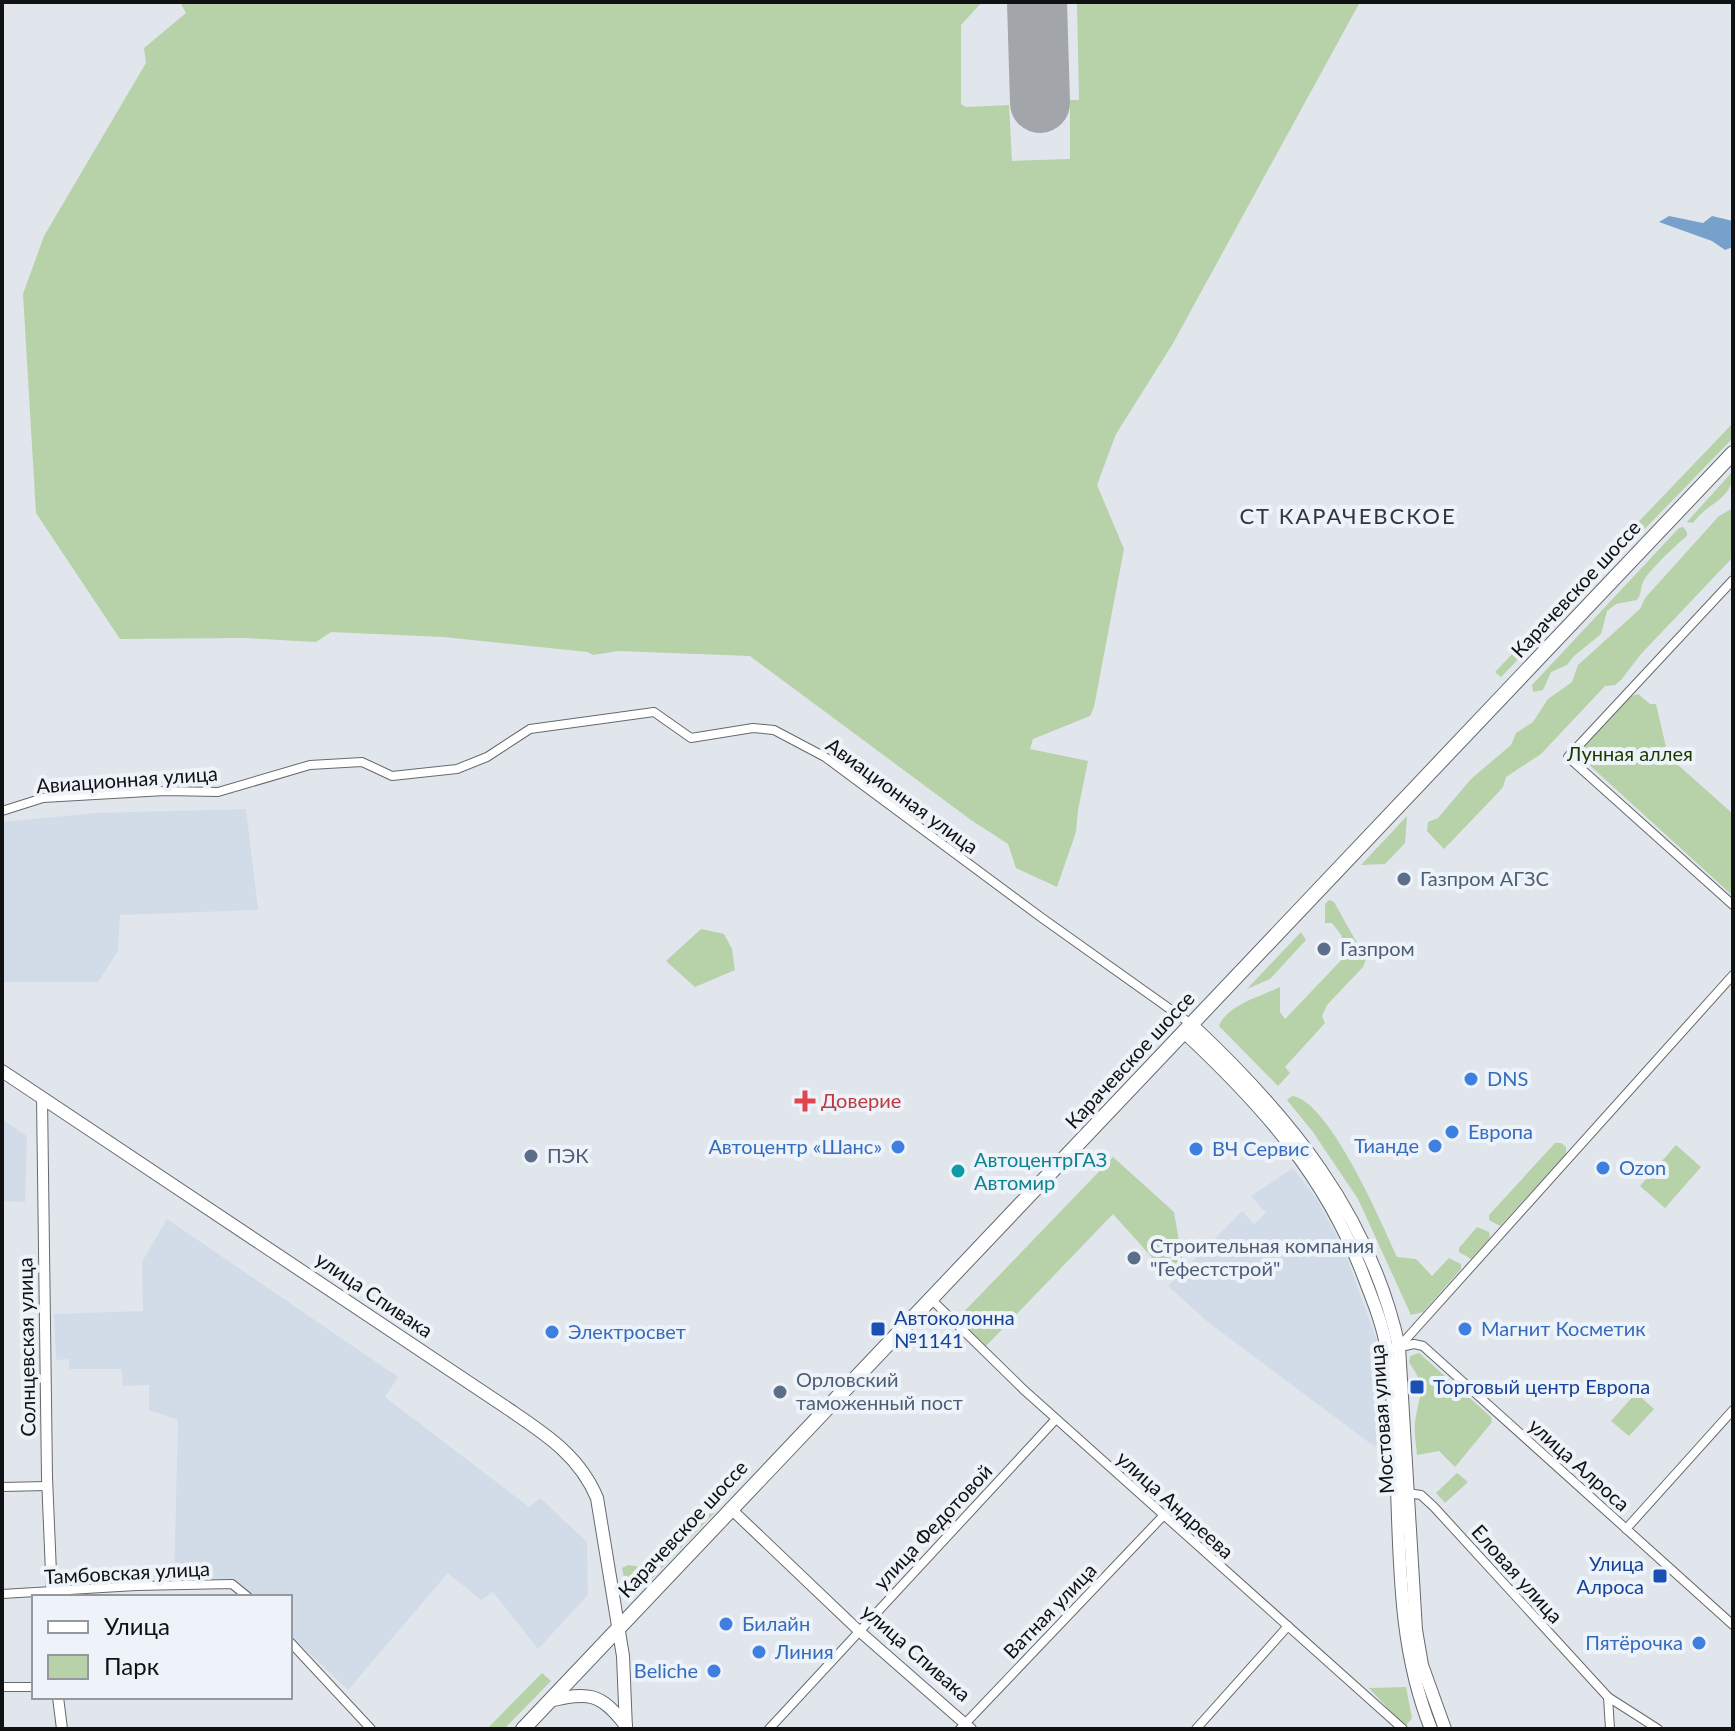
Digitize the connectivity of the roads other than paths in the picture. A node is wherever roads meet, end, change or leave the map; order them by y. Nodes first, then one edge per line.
1 (1733, 453) edge
2 (1733, 580) edge
3 (2, 811) edge
4 (1733, 905) edge
5 (1733, 975) edge
6 (1188, 1028) junction
7 (2, 1071) edge
8 (42, 1097) junction
9 (930, 1298) junction
10 (1393, 1348) junction
11 (1733, 1410) edge
12 (1056, 1419) junction
13 (47, 1486) junction
14 (2, 1487) edge
15 (1408, 1493) junction
16 (730, 1508) junction
17 (1163, 1516) junction
18 (1626, 1529) junction
19 (2, 1594) edge
20 (52, 1595) edge
21 (246, 1595) edge
22 (1733, 1625) edge
23 (619, 1626) junction
24 (1288, 1626) junction
25 (858, 1630) junction
26 (292, 1644) edge
27 (2, 1687) edge
28 (32, 1687) edge
29 (1608, 1697) junction
30 (58, 1699) edge
31 (549, 1701) junction
32 (1426, 1716) junction
33 (965, 1727) edge
34 (628, 1728) edge
35 (62, 1729) edge
36 (371, 1729) edge
37 (523, 1729) edge
38 (769, 1729) edge
39 (1196, 1729) edge
40 (1403, 1729) edge
41 (1422, 1729) edge
42 (1431, 1729) edge
43 (1445, 1729) edge
44 (1610, 1729) edge
45 (1658, 1729) edge

1 - 6 highway, Карачевское шоссе
2 - 4 street
3 - 6 street, Авиационная улица
5 - 10 street
6 - 9 highway, Карачевское шоссе
6 - 10 main road, Мостовая улица
7 - 8 main road, улица Спивака
8 - 13 street, Солнцевская улица
8 - 23 main road, улица Спивака
9 - 12 street, улица Андреева
9 - 16 highway, Карачевское шоссе
10 - 15 main road, Мостовая улица
10 - 18 street, улица Алроса
10 - 32 main road, Мостовая улица
11 - 18 street
12 - 17 street, улица Андреева
12 - 25 street, улица Федотовой
13 - 14 street
13 - 20 street, Солнцевская улица
15 - 29 street, Еловая улица
15 - 43 main road, Мостовая улица
16 - 23 highway, Карачевское шоссе
16 - 25 street, улица Спивака
17 - 24 street, улица Андреева
17 - 33 street, Ватная улица
18 - 22 street, улица Алроса
19 - 20 street, Тамбовская улица
20 - 21 street, Тамбовская улица
23 - 31 highway, Карачевское шоссе
23 - 34 main road, улица Спивака
24 - 39 street
24 - 40 street, улица Андреева
25 - 33 street, улица Спивака
25 - 38 street, улица Федотовой
26 - 36 street
27 - 28 street
29 - 44 street
29 - 45 street, Еловая улица
30 - 35 street
31 - 34 main road
31 - 37 highway, Карачевское шоссе
32 - 41 street
32 - 42 main road, Мостовая улица

